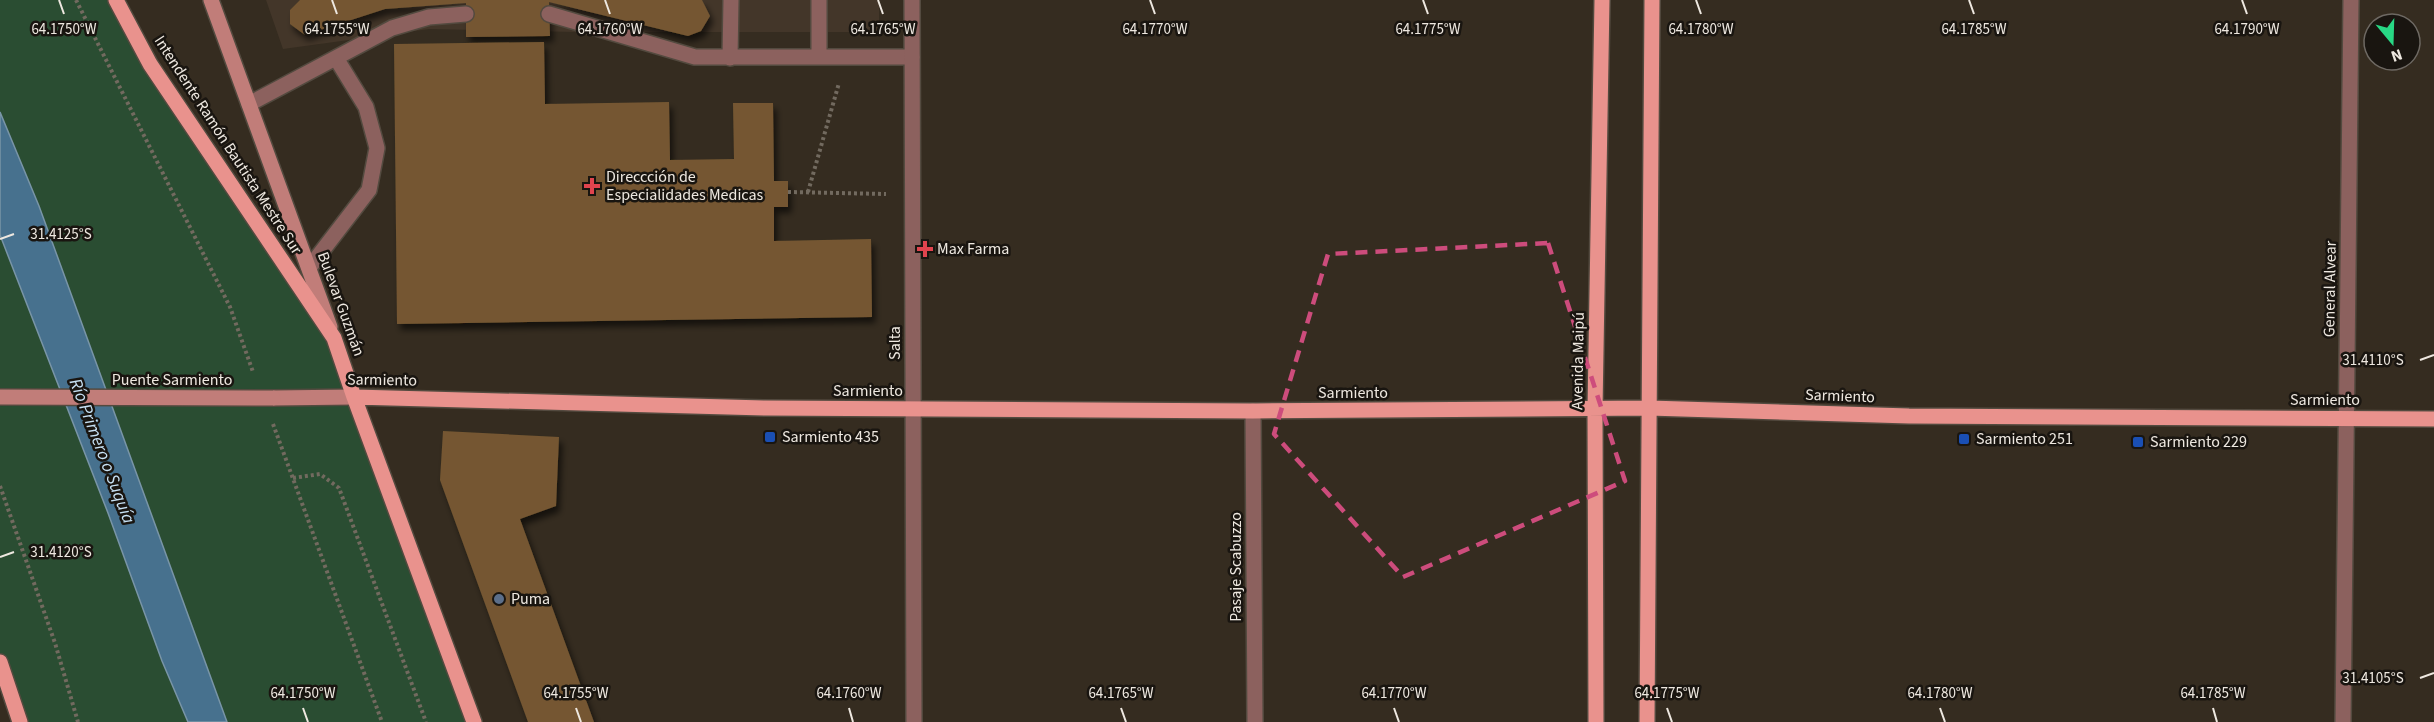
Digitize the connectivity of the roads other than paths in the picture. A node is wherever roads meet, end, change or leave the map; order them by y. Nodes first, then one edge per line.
1 (116, 0) edge
2 (211, 0) edge
3 (731, 0) edge
4 (819, 0) edge
5 (912, 0) edge
6 (1602, 0) edge
7 (1652, 0) edge
8 (2351, 0) edge
9 (466, 14) dead end
10 (549, 14) dead end
11 (819, 57) junction
12 (912, 57) junction
13 (336, 58) junction
14 (730, 58) junction
15 (249, 104) junction
16 (309, 268) junction
17 (334, 338) junction
18 (0, 397) edge
19 (354, 397) junction
20 (273, 398) joint
21 (1649, 408) junction
22 (913, 409) junction
23 (1594, 409) junction
24 (1253, 411) junction
25 (2346, 418) junction
26 (2434, 419) edge
27 (0, 662) edge
28 (20, 722) edge
29 (474, 722) edge
30 (914, 722) edge
31 (1255, 722) edge
32 (1596, 722) edge
33 (1647, 722) edge
34 (2343, 722) edge

1 - 17 main road, Intendente Ramón Bautista Mestre Sur
2 - 15 main road, Bulevar Guzmán
3 - 14 street
4 - 11 street
5 - 12 street, Salta
6 - 23 main road, Avenida Maipú
7 - 21 main road
8 - 25 street, General Alvear
9 - 13 street
10 - 14 street
11 - 12 street
11 - 14 street
12 - 22 street, Salta
13 - 15 street
13 - 16 street
15 - 16 main road, Bulevar Guzmán
16 - 17 main road, Bulevar Guzmán
17 - 19 main road, Bulevar Guzmán
18 - 20 main road, Puente Sarmiento, bridge
19 - 20 main road, Sarmiento
19 - 22 main road, Sarmiento
19 - 29 main road, Bulevar Guzmán
21 - 23 main road, Sarmiento
21 - 25 main road, Sarmiento
21 - 33 main road
22 - 24 main road, Sarmiento
22 - 30 street, Salta
23 - 24 main road, Sarmiento
23 - 32 main road, Avenida Maipú
24 - 31 street, Pasaje Scabuzzo
25 - 26 main road, Sarmiento
25 - 34 street, General Alvear
27 - 28 main road

